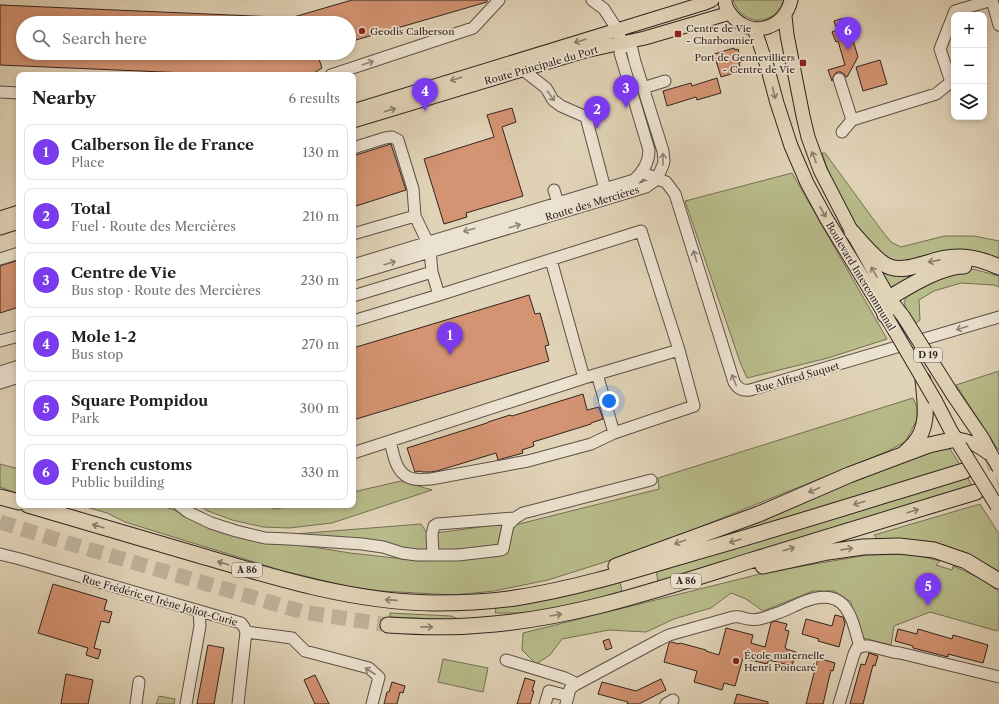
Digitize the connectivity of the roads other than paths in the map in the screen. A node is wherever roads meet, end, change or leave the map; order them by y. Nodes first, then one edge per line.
1 (499, 0) edge
2 (592, 0) edge
3 (712, 0) edge
4 (725, 0) edge
5 (791, 0) edge
6 (992, 0) edge
7 (730, 13) junction
8 (785, 16) junction
9 (999, 25) edge
10 (754, 29) junction
11 (618, 30) junction
12 (622, 44) junction
13 (523, 70) junction
14 (340, 72) edge
15 (839, 79) dead end
16 (665, 81) dead end
17 (643, 88) junction
18 (0, 92) edge
19 (16, 93) edge
20 (356, 110) edge
21 (356, 120) edge
22 (852, 120) junction
23 (842, 132) dead end
24 (356, 147) edge
25 (642, 172) junction
26 (657, 179) junction
27 (605, 189) junction
28 (554, 190) dead end
29 (560, 208) junction
30 (16, 213) edge
31 (415, 216) junction
32 (0, 218) edge
33 (16, 223) edge
34 (0, 228) edge
35 (852, 232) junction
36 (356, 233) edge
37 (429, 247) junction
38 (16, 254) edge
39 (0, 259) edge
40 (551, 260) junction
41 (356, 264) edge
42 (999, 267) edge
43 (432, 272) junction
44 (356, 274) edge
45 (356, 295) edge
46 (438, 295) junction
47 (889, 298) junction
48 (999, 317) edge
49 (887, 318) junction
50 (356, 320) edge
51 (16, 337) edge
52 (0, 342) edge
53 (679, 350) junction
54 (16, 367) edge
55 (0, 372) edge
56 (597, 374) junction
57 (16, 378) edge
58 (584, 378) junction
59 (923, 380) joint
60 (0, 383) edge
61 (930, 402) junction
62 (614, 433) junction
63 (390, 441) junction
64 (967, 441) junction
65 (356, 452) edge
66 (902, 455) junction
67 (999, 468) edge
68 (964, 471) tunnel mouth
69 (652, 480) dead end
70 (976, 492) tunnel mouth
71 (0, 497) edge
72 (16, 501) edge
73 (38, 508) edge
74 (183, 508) edge
75 (998, 508) edge
76 (515, 518) junction
77 (0, 554) edge
78 (433, 555) junction
79 (727, 568) junction
80 (999, 581) edge
81 (558, 590) junction
82 (198, 611) junction
83 (388, 625) tunnel mouth
84 (246, 632) junction
85 (860, 647) junction
86 (506, 660) dead end
87 (999, 677) edge
88 (139, 682) dead end
89 (575, 685) junction
90 (567, 700) edge
91 (136, 704) edge
92 (186, 704) edge
93 (238, 704) edge
94 (372, 704) edge
95 (545, 704) edge
96 (839, 704) edge

14 -> 1 street
2 - 11 street
3 - 11 main road, Route Principale du Port
4 - 7 main road
5 - 8 main road
6 - 9 street
6 - 22 street
7 - 10 main road
7 - 12 main road, Route Principale du Port
8 - 10 main road
35 -> 8 main road, Boulevard Intercommunal / D 19
10 -> 49 main road, Boulevard Intercommunal / D 19
11 - 12 street
11 -> 20 main road, Route Principale du Port
12 - 13 main road, Route Principale du Port
12 - 17 street
12 - 25 street, Route des Mercières
21 -> 13 main road, Route Principale du Port
13 -> 27 street
15 - 22 street
16 - 17 street
26 -> 17 street
18 - 19 street
22 - 23 street
24 - 31 street
25 - 26 street, Rue Alfred Suquet
25 - 27 street, Route des Mercières
26 - 29 street, Route des Mercières
48 -> 26 street, Rue Alfred Suquet
27 - 29 street, Route des Mercières
28 - 29 street
29 - 37 street, Route des Mercières
30 - 32 main road
31 - 36 street
31 - 37 street
33 - 34 main road
42 -> 35 highway
47 -> 35 main road, Boulevard Intercommunal / D 19
37 - 41 street, Route des Mercières
37 - 43 street
44 -> 37 street, Route des Mercières
38 - 39 street
40 - 46 street
40 - 53 street
40 - 58 street
42 - 47 highway
43 - 45 street
43 - 46 street
46 - 50 street
47 - 49 highway
47 - 64 main road, Boulevard Intercommunal / D 19, bridge
49 - 59 main road, Boulevard Intercommunal / D 19, bridge
51 - 52 street
53 - 56 street
53 - 62 street
54 - 55 street
56 - 58 street
56 - 62 street
57 - 60 street
58 - 63 street
59 - 61 highway
61 - 64 main road, Boulevard Intercommunal / D 19
61 - 66 highway
62 - 63 street
63 - 65 street
64 - 66 highway
64 - 67 main road, bridge
64 - 75 main road, Boulevard Intercommunal / D 19, bridge
66 -> 81 highway
68 -> 81 highway, A 86
69 - 76 street
79 -> 70 highway, A 86
71 - 72 highway
81 -> 73 highway, A 86
74 - 78 street
76 - 78 street
76 - 78 street
77 - 82 street, Rue Frédéric et Irène Joliot-Curie
79 -> 80 highway
83 -> 79 highway, A 86
82 - 84 street, Rue Frédéric et Irène Joliot-Curie
82 - 92 street
84 - 93 street, Rue Frédéric et Irène Joliot-Curie
94 -> 84 street
85 - 87 street
85 - 89 street
85 - 96 street
86 - 89 street
88 - 91 street
89 - 90 street
90 - 95 street

